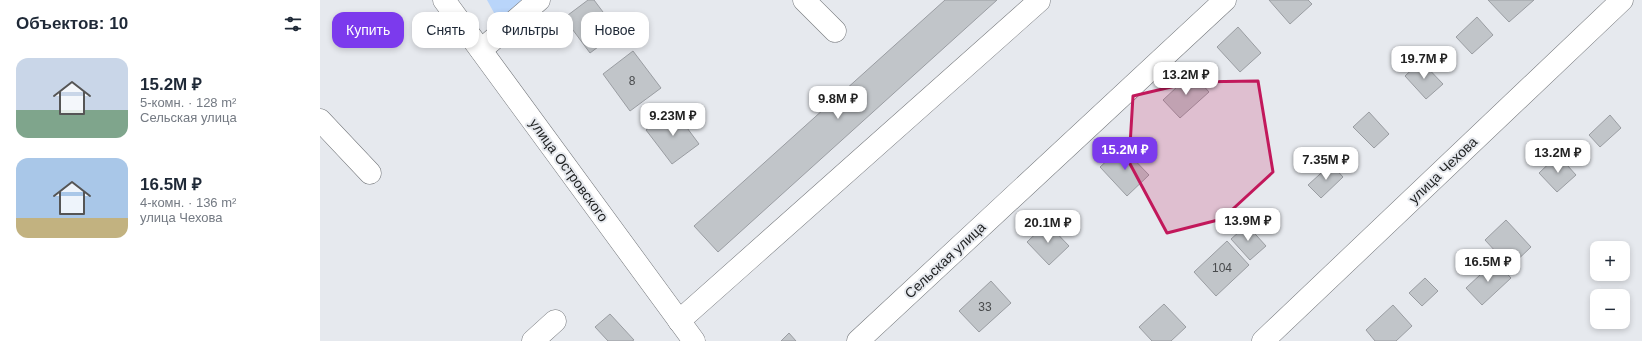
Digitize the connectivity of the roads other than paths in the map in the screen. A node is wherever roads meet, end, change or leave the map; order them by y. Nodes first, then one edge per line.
1 (444, 0) edge
2 (539, 0) edge
3 (804, 0) edge
4 (1622, 0) edge
5 (1039, 1) dead end
6 (1221, 2) edge
7 (835, 31) dead end
8 (481, 50) junction
9 (320, 120) edge
10 (370, 173) dead end
11 (679, 320) junction
12 (555, 321) dead end
13 (532, 341) edge
14 (694, 341) edge
15 (858, 341) edge
16 (1263, 341) edge

1 - 8 street, улица Островского
2 - 8 street
3 - 7 street
4 - 16 street, улица Чехова
5 - 11 street
6 - 15 street, Сельская улица
8 - 11 street, улица Островского
9 - 10 street
11 - 14 street, улица Островского
12 - 13 street

